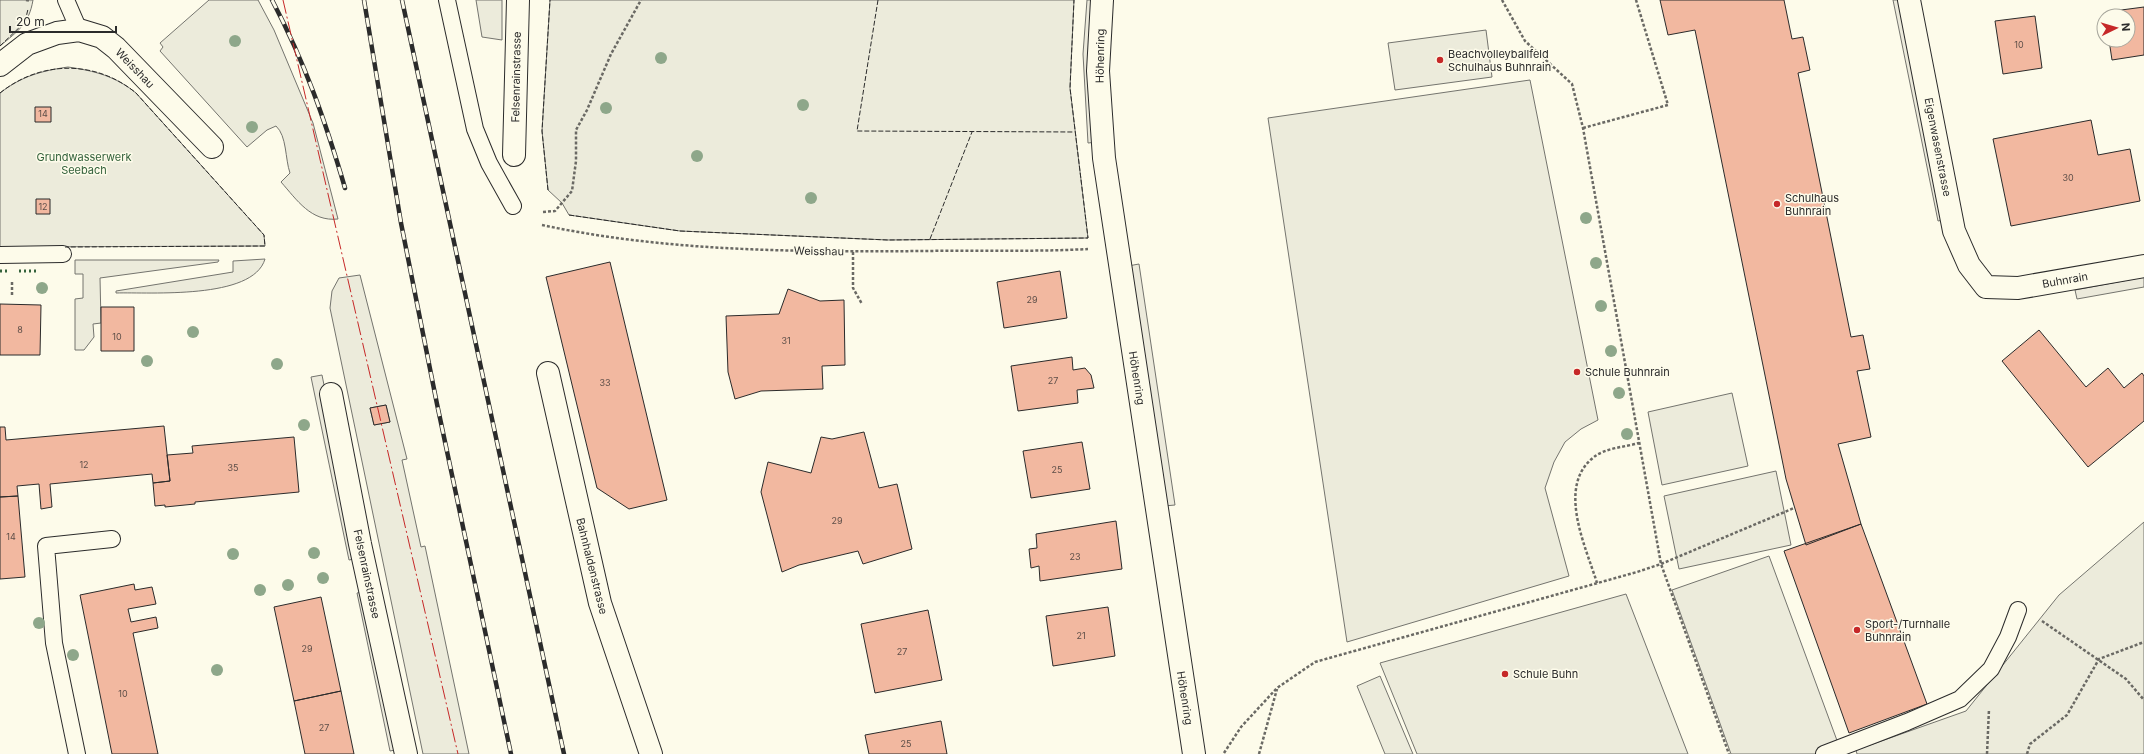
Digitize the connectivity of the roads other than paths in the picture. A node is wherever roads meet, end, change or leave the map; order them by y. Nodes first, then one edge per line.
1 (66, 0) edge
2 (447, 0) edge
3 (518, 0) edge
4 (1102, 0) edge
5 (1909, 0) edge
6 (79, 30) junction
7 (0, 65) edge
8 (212, 148) dead end
9 (514, 155) dead end
10 (513, 206) dead end
11 (63, 254) dead end
12 (0, 255) edge
13 (2144, 266) edge
14 (1986, 287) joint
15 (548, 373) dead end
16 (331, 394) dead end
17 (112, 539) dead end
18 (2018, 610) road end
19 (77, 754) edge
20 (406, 754) edge
21 (651, 754) edge
22 (1194, 754) edge
23 (1824, 754) edge

1 - 6 lane
2 - 10 lane
3 - 9 street, Felsenrainstrasse
4 - 22 street, Höhenring
5 - 14 street, Eigenwasenstrasse
6 - 7 street, Weisshau
6 - 8 street, Weisshau
11 - 12 lane
13 - 14 street, Buhnrain
15 - 21 street, Bahnhaldenstrasse
16 - 20 street, Felsenrainstrasse
17 - 19 lane
18 - 23 lane

